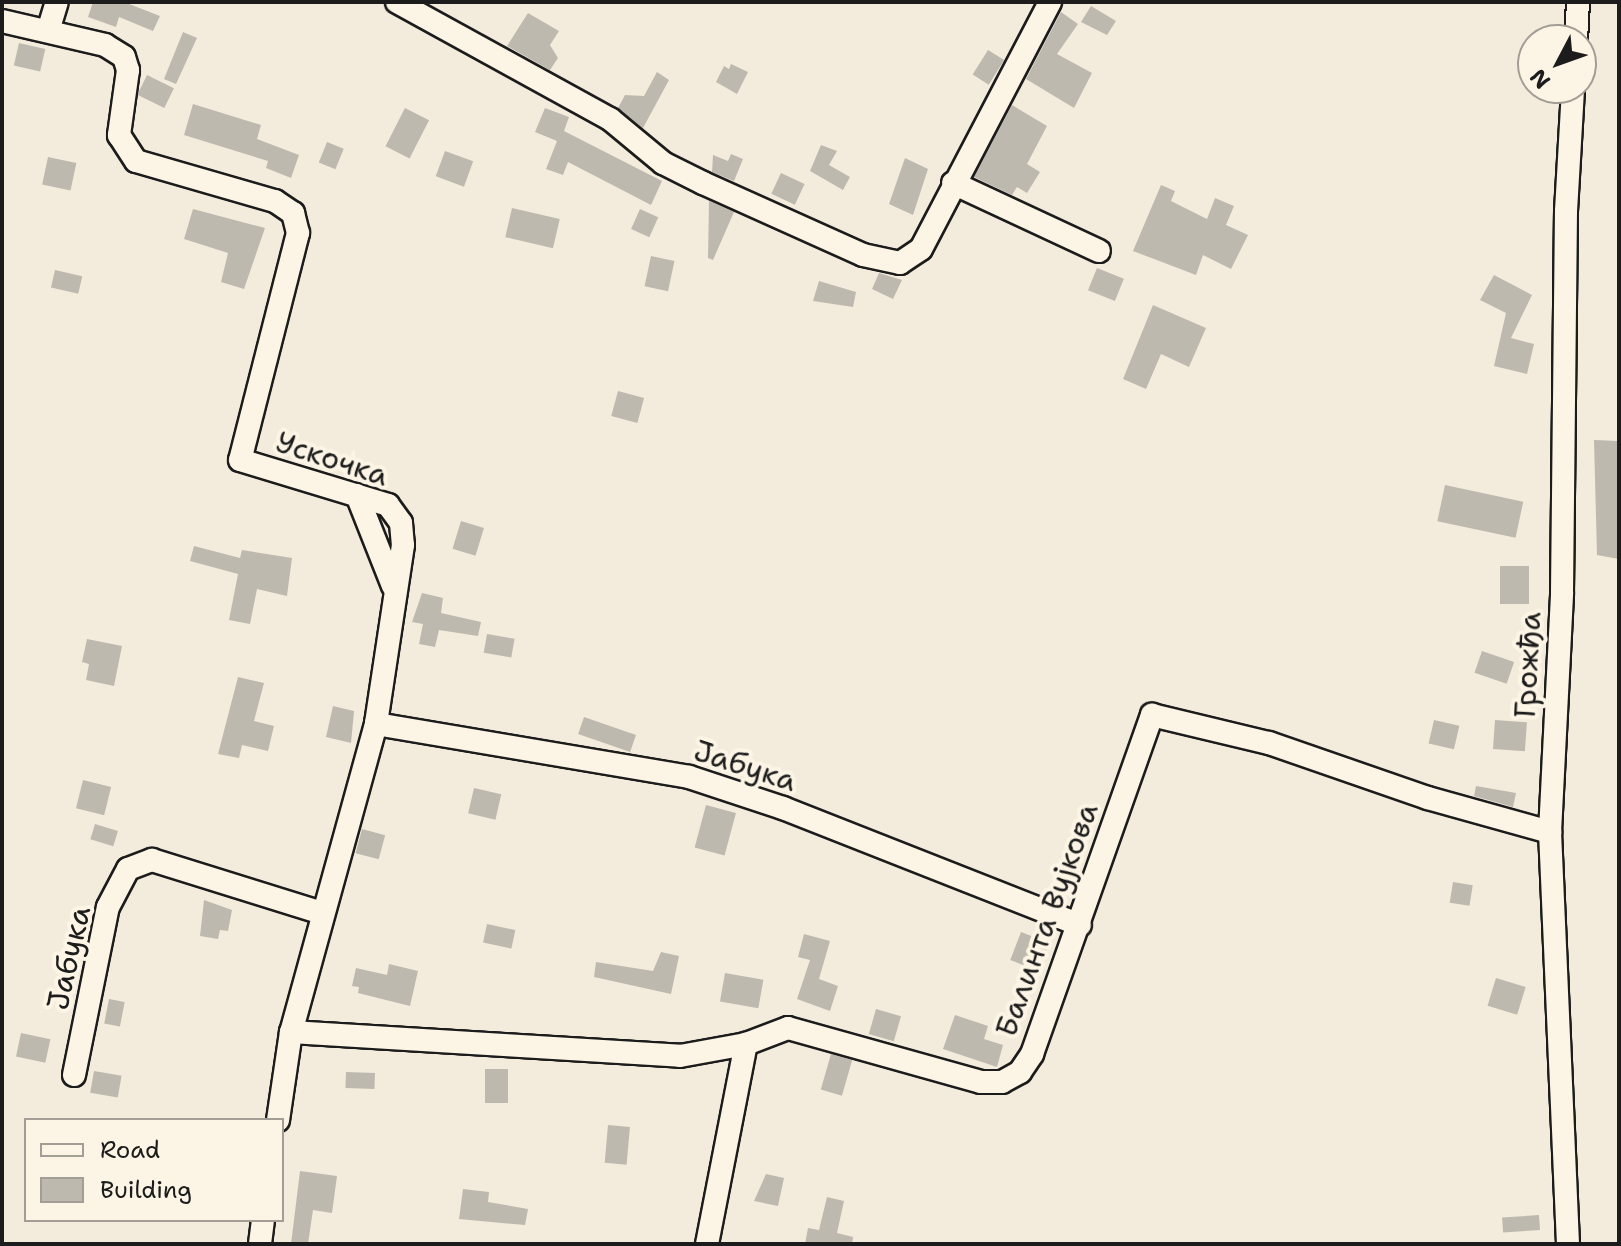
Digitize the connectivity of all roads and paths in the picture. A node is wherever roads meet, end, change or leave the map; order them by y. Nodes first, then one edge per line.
1 (57, 2) edge
2 (397, 2) edge
3 (1050, 2) edge
4 (1578, 2) edge
5 (2, 21) edge
6 (1577, 24) edge
7 (48, 31) junction
8 (1572, 104) edge
9 (953, 183) junction
10 (1099, 251) dead end
11 (357, 495) junction
12 (393, 586) junction
13 (376, 724) junction
14 (1550, 832) junction
15 (322, 913) junction
16 (1080, 925) junction
17 (291, 1032) junction
18 (746, 1044) junction
19 (74, 1075) dead end
20 (278, 1118) edge
21 (263, 1222) edge
22 (260, 1244) edge
23 (707, 1244) edge
24 (1568, 1244) edge

1 - 7 street
2 - 9 street
3 - 9 street
4 - 6 street
5 - 7 street, Ускочка
7 - 11 street, Ускочка
8 - 14 street, Грожђа
9 - 10 street
11 - 12 street
11 - 12 street, Ускочка
12 - 13 street, Ускочка
13 - 15 street, Ускочка
13 - 16 street, Јабука
14 - 16 street, Балинта Вујкова
14 - 24 street, Грожђа
15 - 17 street, Ускочка
15 - 19 street, Јабука
16 - 18 street, Балинта Вујкова
17 - 18 street
17 - 20 street, Ускочка
18 - 23 street
21 - 22 street

